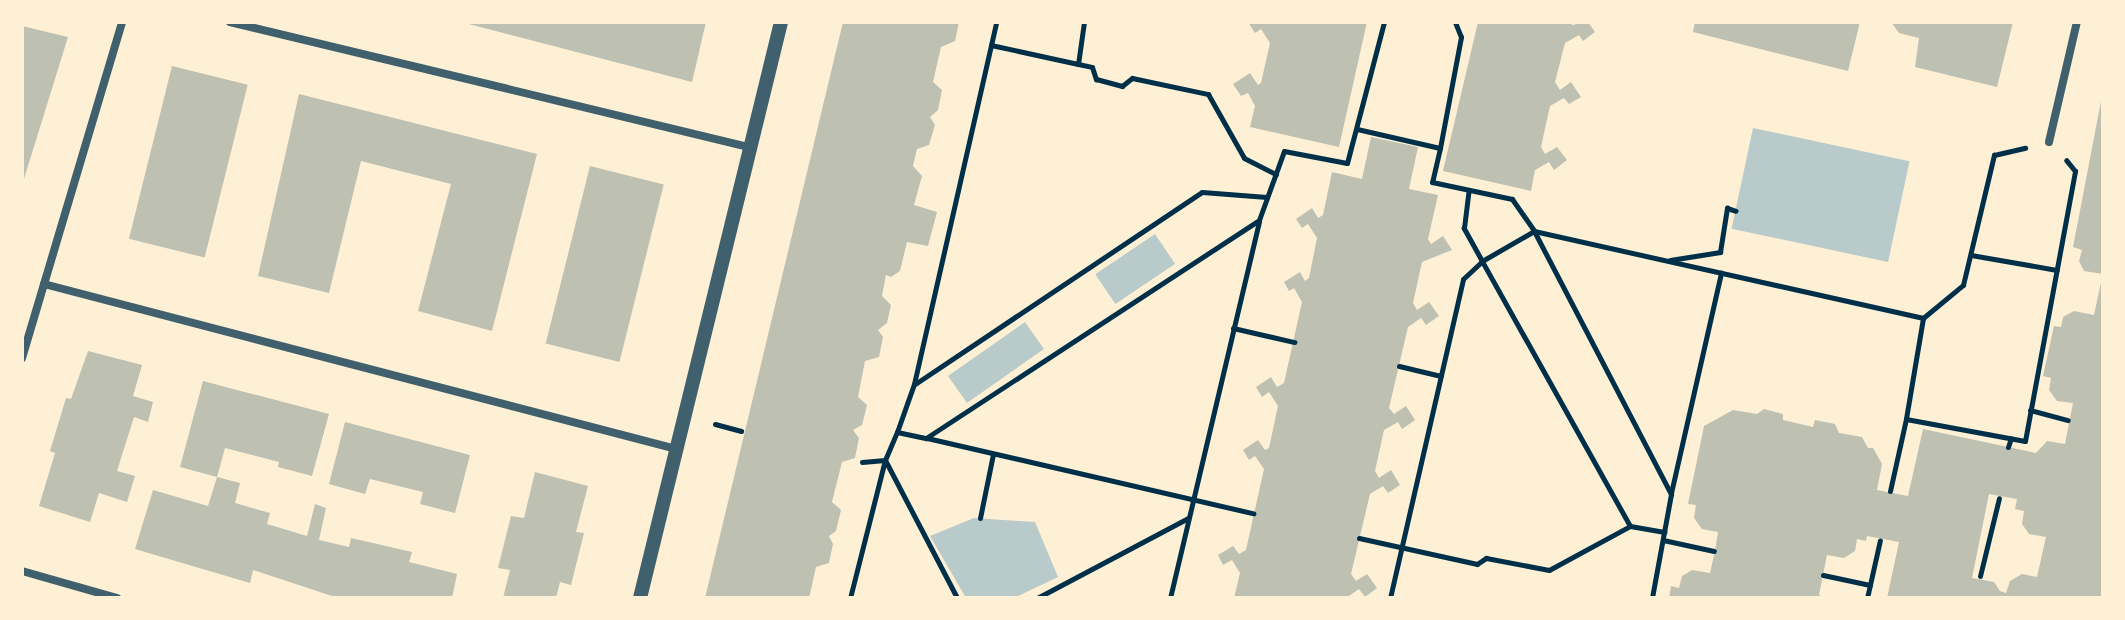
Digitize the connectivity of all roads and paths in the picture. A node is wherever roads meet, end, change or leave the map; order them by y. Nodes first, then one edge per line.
1 (122, 22) edge
2 (230, 22) edge
3 (781, 22) edge
4 (996, 22) edge
5 (1084, 22) edge
6 (1384, 22) edge
7 (1455, 22) edge
8 (2077, 22) edge
9 (991, 45) junction
10 (1078, 64) junction
11 (1356, 129) junction
12 (2049, 142) junction
13 (753, 148) junction
14 (1440, 148) junction
15 (1276, 174) junction
16 (1469, 190) junction
17 (1267, 197) junction
18 (1736, 211) dead end
19 (1259, 220) junction
20 (1534, 231) junction
21 (1971, 255) junction
22 (1482, 261) junction
23 (1665, 261) junction
24 (2057, 270) junction
25 (1721, 273) junction
26 (44, 284) junction
27 (1923, 318) junction
28 (1233, 328) junction
29 (1294, 342) dead end
30 (22, 358) edge
31 (1399, 366) dead end
32 (1441, 376) junction
33 (914, 384) junction
34 (2030, 410) junction
35 (1906, 419) junction
36 (2068, 420) dead end
37 (897, 432) junction
38 (926, 438) junction
39 (2011, 438) junction
40 (2008, 447) dead end
41 (676, 449) junction
42 (993, 454) junction
43 (885, 460) junction
44 (862, 462) dead end
45 (1890, 491) dead end
46 (1671, 494) junction
47 (1999, 498) dead end
48 (1193, 501) junction
49 (1253, 513) dead end
50 (1189, 517) junction
51 (980, 518) dead end
52 (1630, 526) junction
53 (1664, 532) junction
54 (1359, 538) dead end
55 (1663, 540) junction
56 (1880, 540) dead end
57 (1402, 546) junction
58 (1714, 551) dead end
59 (22, 571) edge
60 (1823, 575) dead end
61 (1980, 576) dead end
62 (1870, 585) junction
63 (117, 598) edge
64 (640, 598) edge
65 (850, 598) edge
66 (957, 598) edge
67 (1037, 598) edge
68 (1170, 598) edge
69 (1390, 598) edge
70 (1652, 598) edge
71 (1867, 598) edge

1 - 26 street
2 - 13 street
3 - 13 street
4 - 9 path
5 - 10 path
6 - 11 path
7 - 14 path
8 - 12 street
9 - 10 path
9 - 33 path
10 - 15 path
11 - 14 path
11 - 15 path
12 - 21 path
12 - 24 path
13 - 41 street
14 - 16 path
15 - 17 path
16 - 20 path
16 - 22 path
17 - 19 path
17 - 33 path
18 - 23 path
19 - 28 path
19 - 38 path
20 - 22 path
20 - 23 path
20 - 46 path
21 - 24 path
21 - 27 path
22 - 32 path
22 - 52 path
23 - 25 path
24 - 34 path
25 - 27 path
25 - 46 path
26 - 30 street
26 - 41 street
27 - 35 path
28 - 29 path
28 - 48 path
31 - 32 path
32 - 57 path
33 - 37 path
34 - 36 path
34 - 39 path
35 - 39 path
35 - 45 path
37 - 38 path
37 - 43 path
38 - 42 path
39 - 40 path
41 - 64 street
42 - 48 path
42 - 51 path
43 - 44 path
43 - 65 path
43 - 66 path
46 - 53 path
47 - 61 path
48 - 49 path
48 - 50 path
50 - 67 path
50 - 68 path
52 - 53 path
52 - 57 path
53 - 55 path
54 - 57 path
55 - 58 path
55 - 70 path
56 - 62 path
57 - 69 path
59 - 63 street
60 - 62 path
62 - 71 path

